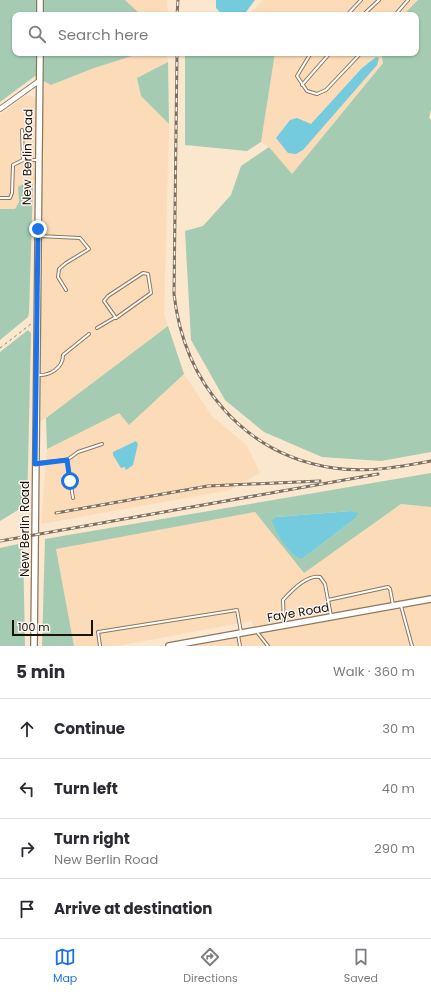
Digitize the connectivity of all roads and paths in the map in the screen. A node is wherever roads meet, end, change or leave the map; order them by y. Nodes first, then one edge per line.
1 (40, 0) edge
2 (361, 0) edge
3 (379, 0) edge
4 (408, 0) edge
5 (40, 12) edge
6 (349, 12) edge
7 (366, 12) edge
8 (398, 12) edge
9 (40, 56) edge
10 (309, 56) edge
11 (327, 56) edge
12 (358, 56) edge
13 (39, 81) junction
14 (302, 85) junction
15 (0, 109) edge
16 (22, 130) dead end
17 (23, 160) junction
18 (39, 160) junction
19 (0, 198) edge
20 (37, 236) junction
21 (66, 290) dead end
22 (116, 318) junction
23 (36, 320) junction
24 (97, 328) dead end
25 (89, 334) dead end
26 (0, 348) edge
27 (36, 375) junction
28 (102, 444) dead end
29 (67, 460) junction
30 (35, 464) junction
31 (73, 498) dead end
32 (431, 599) edge
33 (328, 600) junction
34 (401, 605) junction
35 (393, 606) junction
36 (331, 617) junction
37 (285, 626) junction
38 (256, 631) junction
39 (239, 634) junction
40 (34, 646) edge
41 (100, 646) edge
42 (169, 646) edge
43 (240, 646) edge
44 (268, 646) edge
45 (412, 646) edge

1 - 5 street
2 - 6 lane
3 - 7 lane
4 - 8 lane
9 - 13 street, New Berlin Road
10 - 14 lane
11 - 14 lane
12 - 14 lane
13 - 15 street
13 - 18 street, New Berlin Road
16 - 17 lane
17 - 18 lane
17 - 19 lane
18 - 20 street, New Berlin Road
20 - 21 lane
20 - 23 street, New Berlin Road
22 - 22 lane
22 - 24 lane
23 - 26 path
23 - 27 street, New Berlin Road
25 - 27 lane
27 - 30 street, New Berlin Road
28 - 29 lane
29 - 30 lane
29 - 31 lane
30 - 40 street, New Berlin Road
32 - 34 street, Faye Road
33 - 35 lane
33 - 36 lane
33 - 37 lane
34 - 35 street, Faye Road
34 - 45 lane
35 - 36 street, Faye Road
36 - 37 street, Faye Road
37 - 38 street, Faye Road
38 - 39 street, Faye Road
38 - 44 lane
39 - 41 lane
39 - 42 street, Faye Road
39 - 43 lane

